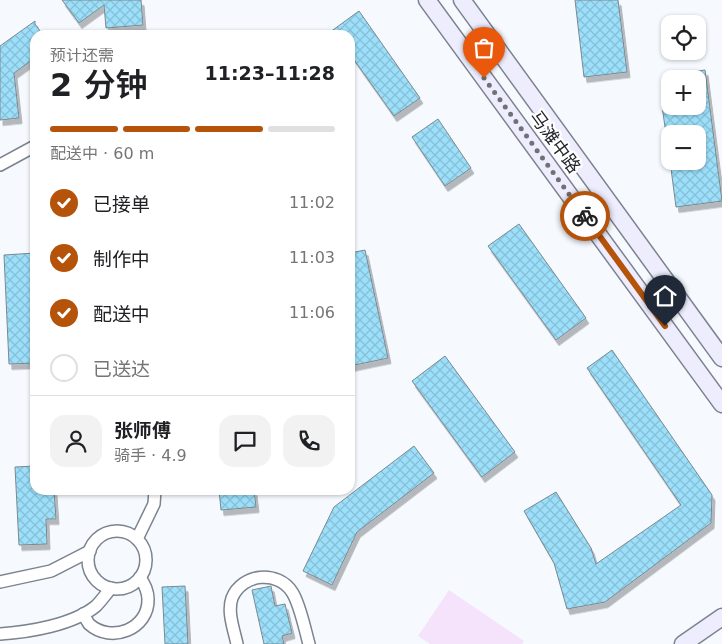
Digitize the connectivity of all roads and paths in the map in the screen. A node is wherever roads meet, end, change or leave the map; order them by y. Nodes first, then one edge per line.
1 (427, 0) edge
2 (462, 0) edge
3 (30, 149) edge
4 (0, 165) edge
5 (722, 358) edge
6 (722, 404) edge
7 (155, 495) edge
8 (137, 539) junction
9 (90, 550) junction
10 (140, 577) junction
11 (0, 582) edge
12 (111, 588) junction
13 (83, 614) junction
14 (722, 617) edge
15 (0, 634) edge
16 (121, 639) edge
17 (238, 644) edge
18 (309, 644) edge
19 (683, 644) edge

1 - 6 main road, 马滩中路
2 - 5 main road, 马滩中路
3 - 4 street
7 - 8 street
8 - 9 street
8 - 10 street
9 - 11 street
9 - 12 street
10 - 12 street
10 - 16 street
12 - 13 street
13 - 15 street
13 - 16 street
14 - 19 main road
17 - 18 street

